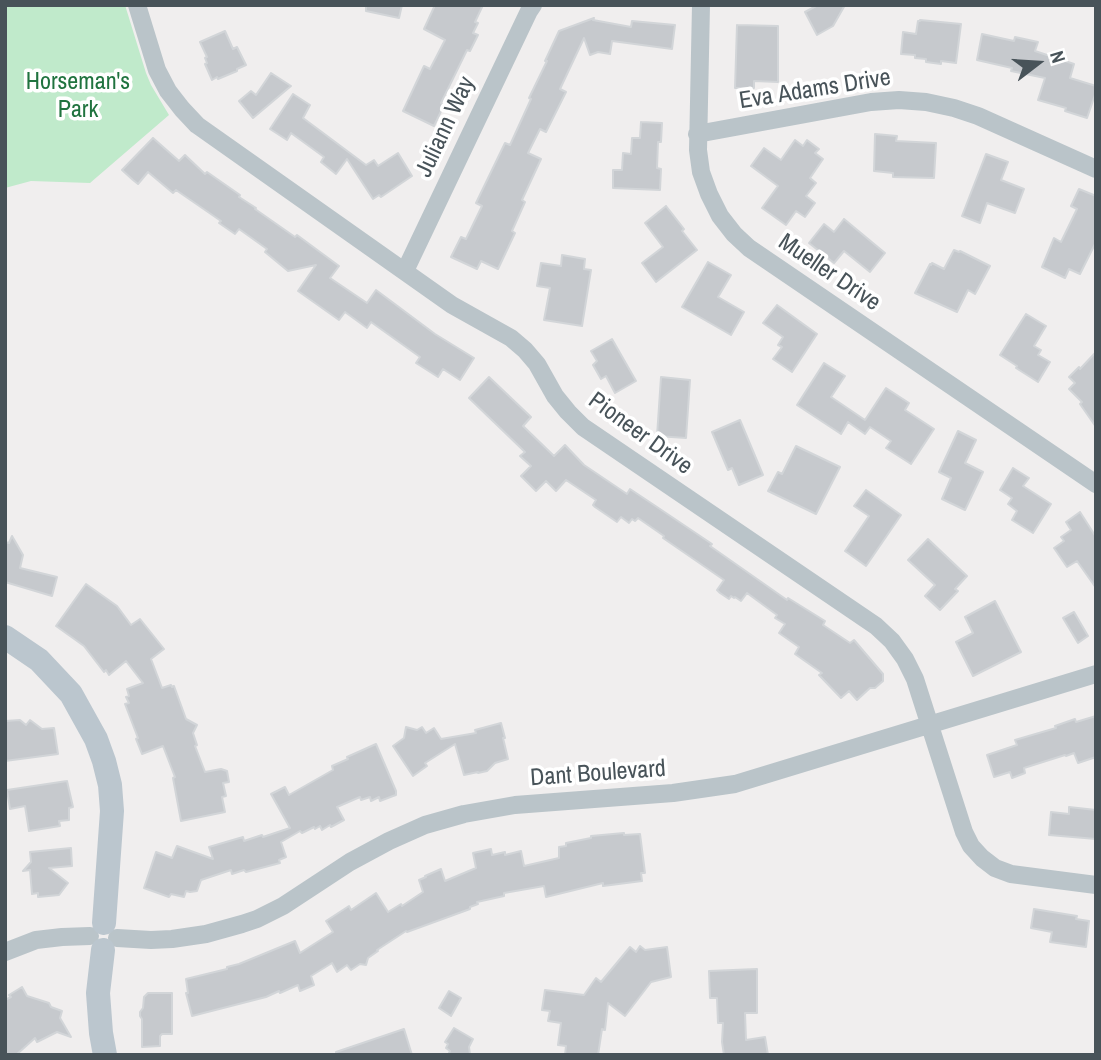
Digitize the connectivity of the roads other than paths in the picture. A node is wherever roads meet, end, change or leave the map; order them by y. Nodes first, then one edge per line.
1 (137, 5) edge
2 (533, 5) edge
3 (702, 5) edge
4 (697, 134) junction
5 (1096, 169) edge
6 (405, 271) junction
7 (1096, 484) edge
8 (5, 637) edge
9 (1096, 674) edge
10 (930, 725) junction
11 (1096, 886) edge
12 (104, 937) junction
13 (5, 952) edge
14 (105, 1055) edge

1 - 6 street, Pioneer Drive
2 - 6 street, Juliann Way
3 - 4 street, Mueller Drive
4 - 5 street, Eva Adams Drive
4 - 7 street, Mueller Drive
6 - 10 street, Pioneer Drive
8 - 12 street
9 - 10 street, Dant Boulevard
10 - 11 street, Pioneer Drive
10 - 12 street, Dant Boulevard
12 - 13 street, Dant Boulevard
12 - 14 street

